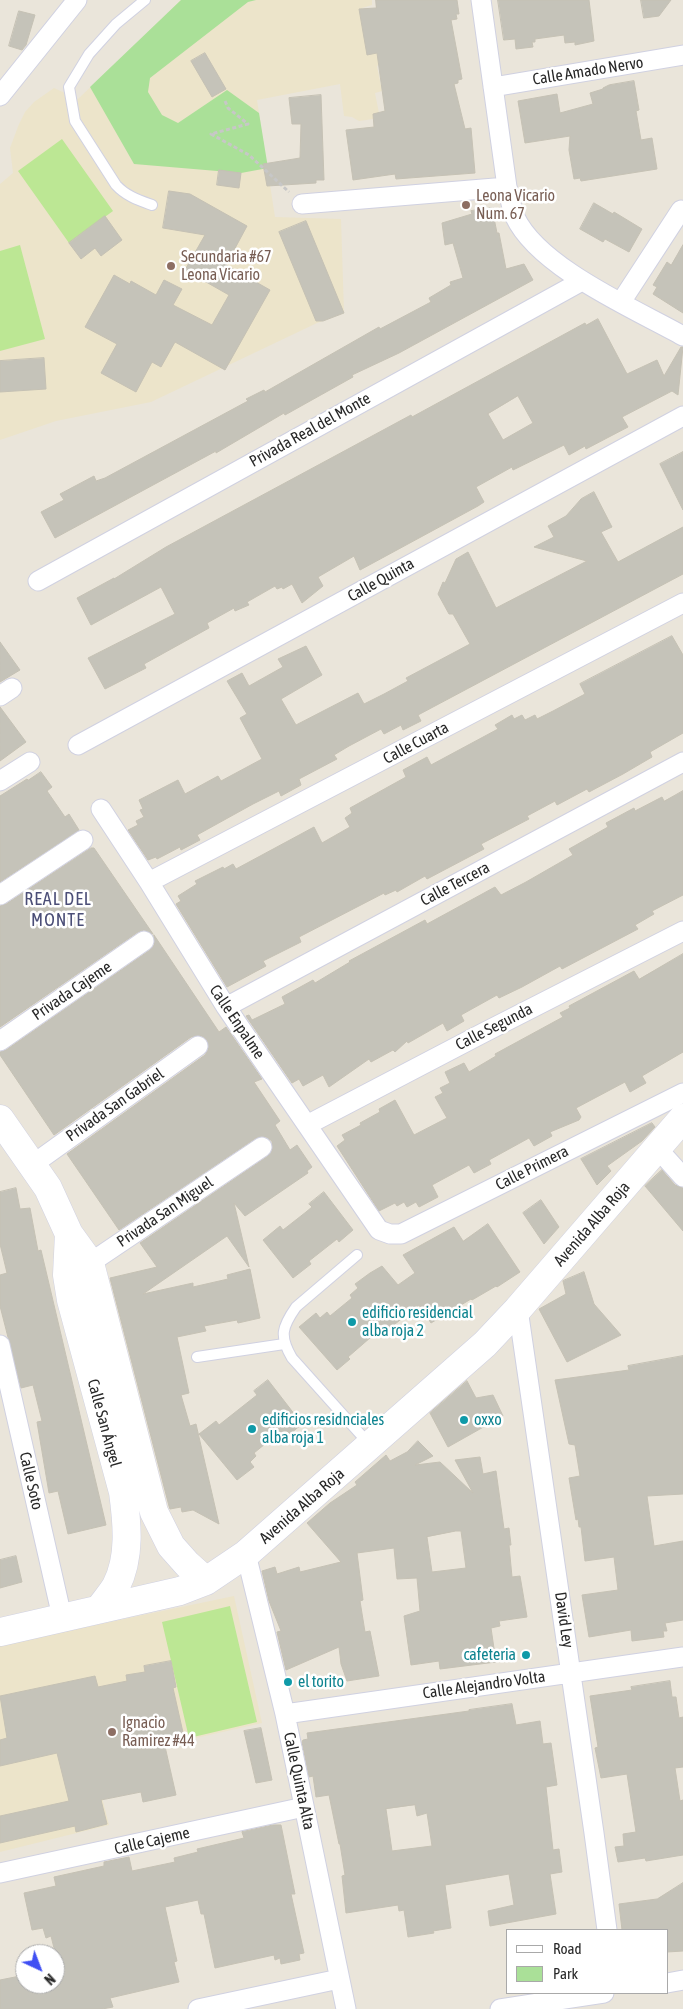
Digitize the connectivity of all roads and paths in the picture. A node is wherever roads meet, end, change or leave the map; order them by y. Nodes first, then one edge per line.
1 (77, 0) edge
2 (145, 0) edge
3 (481, 0) edge
4 (683, 55) edge
5 (493, 87) junction
6 (0, 96) edge
7 (225, 101) dead end
8 (507, 187) junction
9 (302, 204) joint
10 (152, 205) dead end
11 (681, 210) dead end
12 (582, 281) junction
13 (621, 302) junction
14 (683, 336) edge
15 (683, 416) edge
16 (38, 581) dead end
17 (683, 603) edge
18 (78, 745) dead end
19 (30, 762) dead end
20 (683, 762) edge
21 (0, 781) edge
22 (101, 809) dead end
23 (83, 840) dead end
24 (149, 882) junction
25 (0, 895) edge
26 (683, 931) edge
27 (144, 941) dead end
28 (226, 1007) junction
29 (0, 1041) edge
30 (198, 1046) dead end
31 (683, 1092) edge
32 (683, 1118) edge
33 (0, 1119) edge
34 (307, 1125) junction
35 (262, 1147) dead end
36 (657, 1148) junction
37 (32, 1165) junction
38 (683, 1177) edge
39 (379, 1230) joint
40 (357, 1254) dead end
41 (78, 1269) junction
42 (518, 1309) junction
43 (284, 1344) junction
44 (0, 1345) edge
45 (197, 1357) dead end
46 (370, 1446) junction
47 (246, 1554) junction
48 (206, 1581) junction
49 (100, 1608) junction
50 (62, 1617) junction
51 (0, 1632) edge
52 (683, 1657) edge
53 (571, 1672) junction
54 (285, 1714) junction
55 (304, 1807) junction
56 (0, 1873) edge
57 (607, 1929) edge
58 (340, 1979) junction
59 (683, 1980) edge
60 (668, 1983) edge
61 (598, 1994) edge
62 (198, 2009) edge
63 (346, 2009) edge
64 (500, 2009) edge

1 - 6 street
2 - 10 lane
3 - 5 street
4 - 5 street, Calle Amado Nervo
5 - 8 street
7 - 9 path
8 - 9 street
8 - 12 street
11 - 13 street
12 - 13 street
12 - 16 street, Privada Real del Monte
13 - 14 street
15 - 18 street, Calle Quinta
17 - 24 street, Calle Cuarta
19 - 21 street
20 - 28 street, Calle Tercera
22 - 24 street, Calle Enpalme
23 - 25 street
24 - 28 street, Calle Enpalme
26 - 34 street, Calle Segunda
27 - 29 street, Privada Cajeme
28 - 34 street, Calle Enpalme
30 - 37 street, Privada San Gabriel
31 - 39 street, Calle Primera
32 - 36 main road, Avenida Alba Roja
33 - 37 main road, Calle San Ángel
34 - 39 street, Calle Enpalme
35 - 41 street, Privada San Miguel
36 - 38 street
36 - 42 main road, Avenida Alba Roja
37 - 41 main road, Calle San Ángel
40 - 43 lane
41 - 48 main road, Calle San Ángel
41 - 49 main road, Calle San Ángel
42 - 46 main road, Avenida Alba Roja
42 - 53 street, David Ley
43 - 45 lane
43 - 46 lane
44 - 50 street, Calle Soto
46 - 47 main road, Avenida Alba Roja
47 - 48 main road, Avenida Alba Roja
47 - 54 street, Calle Quinta Alta
48 - 49 main road, Avenida Alba Roja
49 - 50 main road, Avenida Alba Roja
50 - 51 main road, Avenida Alba Roja
52 - 53 street, Calle Alejandro Volta
53 - 54 street, Calle Alejandro Volta
53 - 57 street, David Ley
54 - 55 street, Calle Quinta Alta
55 - 56 street, Calle Cajeme
55 - 58 street, Calle Quinta Alta
58 - 62 street
58 - 63 street, Calle Quinta Alta
59 - 60 street
61 - 64 street

